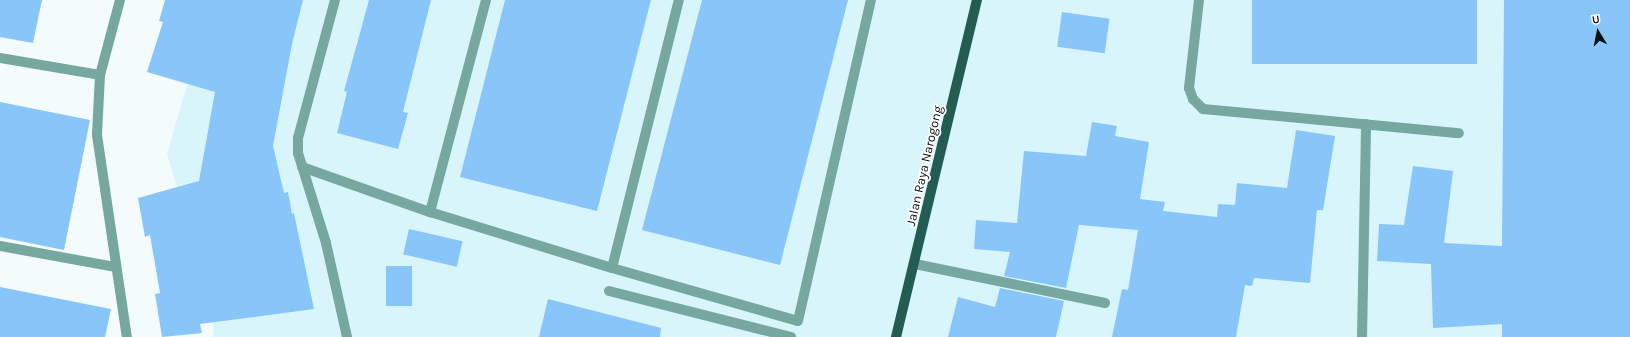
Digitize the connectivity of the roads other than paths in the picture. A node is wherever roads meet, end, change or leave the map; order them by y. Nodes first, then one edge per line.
1 (120, 0) edge
2 (335, 0) edge
3 (486, 0) edge
4 (680, 0) edge
5 (871, 0) edge
6 (977, 0) edge
7 (1199, 0) edge
8 (0, 58) edge
9 (100, 75) junction
10 (1366, 124) junction
11 (1459, 133) dead end
12 (302, 167) junction
13 (430, 212) junction
14 (0, 246) edge
15 (915, 264) junction
16 (116, 267) junction
17 (612, 268) junction
18 (609, 291) dead end
19 (1105, 302) dead end
20 (127, 337) edge
21 (347, 337) edge
22 (791, 337) edge
23 (896, 337) edge
24 (1362, 337) edge

1 - 9 street
2 - 12 street
3 - 13 street
4 - 17 street
5 - 17 street
6 - 15 main road, Jalan Raya Narogong
7 - 10 street
8 - 9 street
9 - 16 street
10 - 11 street
10 - 24 street
12 - 13 street
12 - 21 street
13 - 17 street
14 - 16 street
15 - 19 street
15 - 23 main road, Jalan Raya Narogong
16 - 20 street
18 - 22 street

